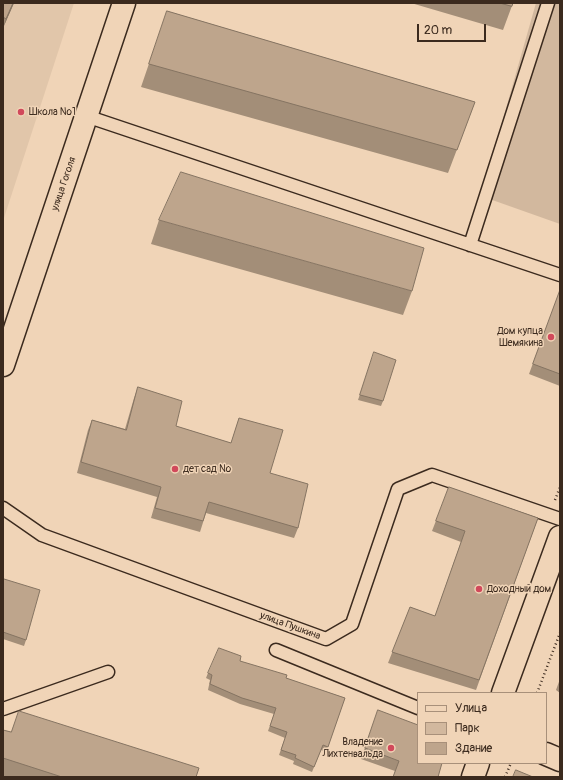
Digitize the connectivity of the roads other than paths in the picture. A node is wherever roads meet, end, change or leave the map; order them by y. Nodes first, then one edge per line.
1 (124, 3) edge
2 (548, 3) edge
3 (86, 116) junction
4 (470, 245) junction
5 (560, 275) edge
6 (3, 365) edge
7 (3, 508) edge
8 (560, 519) edge
9 (560, 536) edge
10 (276, 650) dead end
11 (108, 672) dead end
12 (503, 692) edge
13 (417, 708) edge
14 (3, 709) edge
15 (547, 754) edge
16 (560, 760) edge
17 (478, 764) edge
18 (472, 777) edge

1 - 3 street, улица Гоголя
2 - 4 lane
3 - 4 lane
3 - 6 street, улица Гоголя
4 - 5 lane
7 - 8 lane, улица Пушкина
9 - 12 street
10 - 13 lane
11 - 14 lane
15 - 16 street
17 - 18 street

